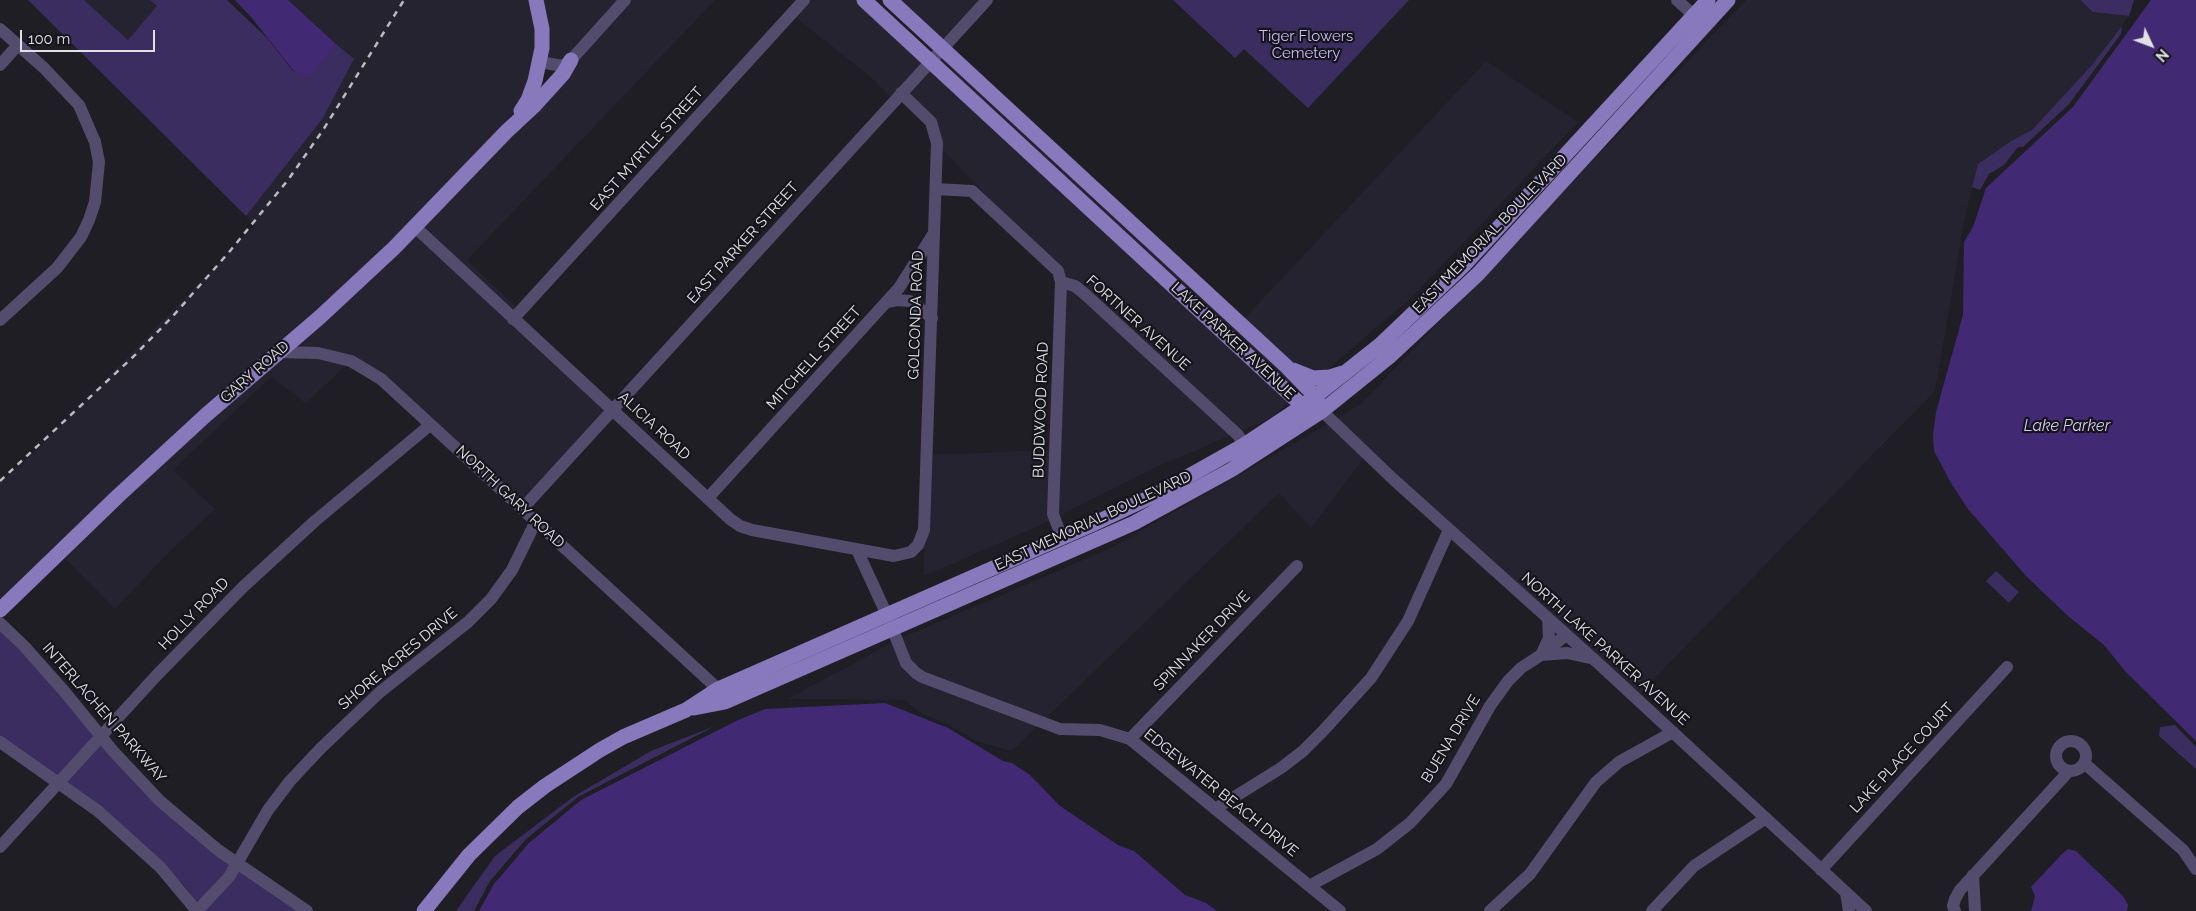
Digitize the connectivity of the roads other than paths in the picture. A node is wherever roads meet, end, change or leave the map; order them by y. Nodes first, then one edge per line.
1 (536, 0) edge
2 (625, 0) edge
3 (804, 0) edge
4 (864, 0) edge
5 (890, 0) edge
6 (987, 0) edge
7 (1677, 0) edge
8 (1708, 0) edge
9 (1728, 0) edge
10 (1699, 20) junction
11 (0, 30) edge
12 (18, 45) junction
13 (944, 50) junction
14 (571, 60) junction
15 (540, 62) junction
16 (931, 62) junction
17 (0, 65) edge
18 (901, 93) junction
19 (507, 130) junction
20 (1542, 180) junction
21 (936, 189) junction
22 (1529, 218) junction
23 (414, 226) junction
24 (934, 233) junction
25 (1061, 282) junction
26 (887, 302) junction
27 (932, 318) junction
28 (513, 319) junction
29 (0, 320) edge
30 (278, 352) junction
31 (1286, 366) junction
32 (1349, 371) junction
33 (1319, 404) junction
34 (1303, 406) junction
35 (613, 410) junction
36 (430, 425) junction
37 (1244, 445) junction
38 (708, 498) junction
39 (523, 508) junction
40 (536, 521) junction
41 (1449, 530) junction
42 (1062, 538) junction
43 (914, 549) joint
44 (857, 550) junction
45 (1297, 566) dead end
46 (0, 610) edge
47 (887, 615) junction
48 (1548, 618) junction
49 (0, 623) edge
50 (893, 629) junction
51 (1566, 635) junction
52 (1541, 656) junction
53 (1595, 660) junction
54 (2007, 667) dead end
55 (718, 689) junction
56 (692, 708) junction
57 (1673, 732) junction
58 (101, 737) junction
59 (1130, 739) junction
60 (0, 742) edge
61 (2084, 763) junction
62 (2069, 771) junction
63 (60, 782) junction
64 (1215, 809) junction
65 (1766, 818) junction
66 (0, 847) edge
67 (238, 864) junction
68 (2196, 869) edge
69 (1821, 870) junction
70 (1973, 876) junction
71 (1308, 886) junction
72 (1846, 893) junction
73 (197, 911) edge
74 (307, 911) edge
75 (424, 911) edge
76 (1340, 911) edge
77 (1490, 911) edge
78 (1652, 911) edge
79 (1849, 911) edge
80 (1866, 911) edge
81 (1955, 911) edge
82 (1975, 911) edge

1 - 15 main road
2 - 14 street
3 - 28 street, EAST MYRTLE STREET
4 - 16 main road, LAKE PARKER AVENUE
5 - 13 main road, LAKE PARKER AVENUE
6 - 13 street, EAST PARKER STREET
7 - 10 street
8 - 10 main road, EAST MEMORIAL BOULEVARD
9 - 10 main road, EAST MEMORIAL BOULEVARD
10 - 20 main road, EAST MEMORIAL BOULEVARD
10 - 22 main road, EAST MEMORIAL BOULEVARD
11 - 12 street
12 - 17 street
12 - 29 street
13 - 16 street, EAST PARKER STREET
13 - 31 main road, LAKE PARKER AVENUE
14 - 15 street
14 - 19 main road
15 - 19 main road
16 - 18 street, EAST PARKER STREET
16 - 34 main road, LAKE PARKER AVENUE
18 - 21 street, GOLCONDA ROAD
18 - 35 street, EAST PARKER STREET
19 - 23 main road, GARY ROAD
20 - 22 main road
20 - 32 main road, EAST MEMORIAL BOULEVARD
21 - 24 street, GOLCONDA ROAD
21 - 25 street, FORTNER AVENUE
22 - 33 main road, EAST MEMORIAL BOULEVARD
23 - 28 street, ALICIA ROAD
23 - 30 main road, GARY ROAD
24 - 26 street, MITCHELL STREET
24 - 27 street, GOLCONDA ROAD
25 - 37 street, FORTNER AVENUE
25 - 42 street, BUDDWOOD ROAD
26 - 27 street
26 - 38 street, MITCHELL STREET
27 - 43 street, GOLCONDA ROAD
28 - 35 street, ALICIA ROAD
30 - 36 street, NORTH GARY ROAD
30 - 46 main road, GARY ROAD
31 - 32 main road
31 - 33 main road, LAKE PARKER AVENUE
32 - 33 main road, EAST MEMORIAL BOULEVARD
33 - 34 main road, LAKE PARKER AVENUE
33 - 41 street, NORTH LAKE PARKER AVENUE
33 - 50 main road, EAST MEMORIAL BOULEVARD
34 - 37 main road, EAST MEMORIAL BOULEVARD
35 - 38 street, ALICIA ROAD
35 - 39 street, EAST PARKER STREET
36 - 39 street, NORTH GARY ROAD
36 - 58 street, HOLLY ROAD
37 - 42 main road, EAST MEMORIAL BOULEVARD
38 - 44 street, ALICIA ROAD
39 - 40 street, NORTH GARY ROAD
40 - 55 street, NORTH GARY ROAD
40 - 67 street, SHORE ACRES DRIVE
41 - 48 street, NORTH LAKE PARKER AVENUE
41 - 64 street
42 - 47 main road, EAST MEMORIAL BOULEVARD
43 - 44 street, ALICIA ROAD
44 - 47 street, EDGEWATER BEACH DRIVE
45 - 59 street, SPINNAKER DRIVE
47 - 50 street, EDGEWATER BEACH DRIVE
47 - 55 main road, EAST MEMORIAL BOULEVARD
48 - 51 street, NORTH LAKE PARKER AVENUE
48 - 52 street
49 - 58 street, INTERLACHEN PARKWAY
50 - 56 main road, EAST MEMORIAL BOULEVARD
50 - 59 street, EDGEWATER BEACH DRIVE
51 - 52 street, BUENA DRIVE
51 - 53 street, NORTH LAKE PARKER AVENUE
52 - 53 street
52 - 71 street, BUENA DRIVE
53 - 57 street, NORTH LAKE PARKER AVENUE
54 - 69 street, LAKE PLACE COURT
55 - 56 main road, EAST MEMORIAL BOULEVARD
56 - 75 main road, EAST MEMORIAL BOULEVARD
57 - 65 street, NORTH LAKE PARKER AVENUE
57 - 77 street
58 - 63 street, HOLLY ROAD
58 - 67 street, INTERLACHEN PARKWAY
59 - 64 street, EDGEWATER BEACH DRIVE
60 - 63 street
61 - 62 street
61 - 62 street
61 - 68 street
62 - 70 street
63 - 66 street, HOLLY ROAD
63 - 73 street
64 - 71 street, EDGEWATER BEACH DRIVE
65 - 69 street, NORTH LAKE PARKER AVENUE
65 - 78 street
67 - 73 street, SHORE ACRES DRIVE
67 - 74 street, INTERLACHEN PARKWAY
69 - 72 street, NORTH LAKE PARKER AVENUE
70 - 81 street
70 - 82 street
71 - 76 street, EDGEWATER BEACH DRIVE
72 - 79 street
72 - 80 street, NORTH LAKE PARKER AVENUE

